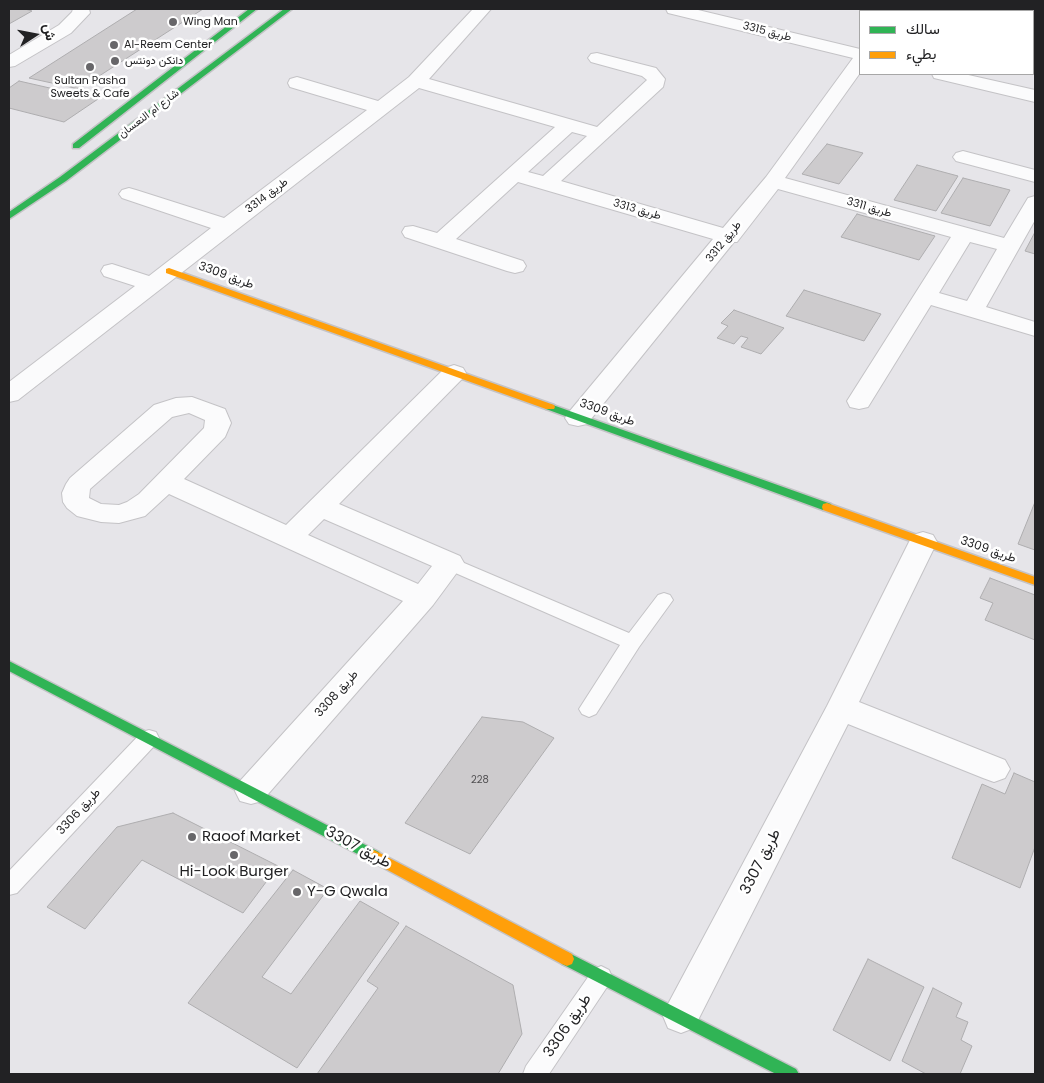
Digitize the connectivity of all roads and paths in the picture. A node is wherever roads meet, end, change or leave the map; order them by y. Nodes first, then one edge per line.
1 (81, 9) edge
2 (253, 9) edge
3 (288, 9) edge
4 (482, 9) edge
5 (674, 9) edge
6 (859, 54) edge
7 (597, 58) dead end
8 (859, 61) edge
9 (9, 62) edge
10 (951, 75) edge
11 (416, 81) junction
12 (297, 83) dead end
13 (1035, 96) edge
14 (382, 108) junction
15 (568, 125) junction
16 (601, 134) junction
17 (67, 153) dead end
18 (963, 156) dead end
19 (514, 174) junction
20 (1035, 176) edge
21 (773, 181) junction
22 (546, 184) junction
23 (128, 194) dead end
24 (1035, 202) edge
25 (9, 216) edge
26 (227, 226) junction
27 (413, 232) dead end
28 (964, 234) junction
29 (728, 236) junction
30 (441, 241) junction
31 (1009, 246) junction
32 (516, 266) dead end
33 (112, 271) dead end
34 (169, 271) junction
35 (152, 284) junction
36 (926, 296) junction
37 (974, 310) junction
38 (1035, 329) edge
39 (454, 373) junction
40 (9, 394) edge
41 (859, 401) dead end
42 (578, 418) junction
43 (166, 482) junction
44 (320, 507) junction
45 (289, 538) junction
46 (923, 542) junction
47 (450, 563) junction
48 (1035, 581) edge
49 (424, 598) junction
50 (664, 600) dead end
51 (632, 642) junction
52 (9, 666) edge
53 (841, 708) junction
54 (589, 709) dead end
55 (148, 738) junction
56 (994, 769) dead end
57 (251, 792) junction
58 (9, 886) edge
59 (601, 977) junction
60 (682, 1016) junction
61 (536, 1074) edge
62 (791, 1074) edge

1 - 9 street
2 - 17 street, شارع ام النعسان
3 - 25 street, شارع ام النعسان
4 - 11 street, طريق 3314
5 - 6 street, طريق 3315
7 - 16 street
8 - 21 street, طريق 3312
10 - 13 street
11 - 14 street, طريق 3314
11 - 15 street
12 - 14 street
14 - 26 street, طريق 3314
15 - 16 street
15 - 19 street
16 - 22 street
18 - 20 street
19 - 22 street, طريق 3313
19 - 30 street
21 - 28 street, طريق 3311
21 - 29 street, طريق 3312
22 - 29 street, طريق 3313
23 - 26 street
24 - 31 street
26 - 34 street, طريق 3314
27 - 30 street
28 - 31 street, طريق 3311
28 - 36 street
29 - 42 street, طريق 3312
30 - 32 street
31 - 37 street
33 - 35 street
34 - 35 street, طريق 3314
34 - 39 street, طريق 3309
35 - 40 street, طريق 3314
36 - 37 street
36 - 41 street
37 - 38 street
39 - 42 street, طريق 3309
39 - 44 street
42 - 46 street, طريق 3309
43 - 43 street
43 - 45 street
44 - 45 street
44 - 47 street
45 - 49 street
46 - 48 street, طريق 3309
46 - 53 street, طريق 3307
47 - 49 street, طريق 3308
47 - 51 lane
49 - 57 street, طريق 3308
50 - 51 lane
51 - 54 lane
52 - 55 street, طريق 3307
53 - 56 street
53 - 60 street, طريق 3307
55 - 57 street, طريق 3307
55 - 58 lane, طريق 3306
57 - 59 street, طريق 3307
59 - 60 street, طريق 3307
59 - 61 lane, طريق 3306
60 - 62 street, طريق 3307

